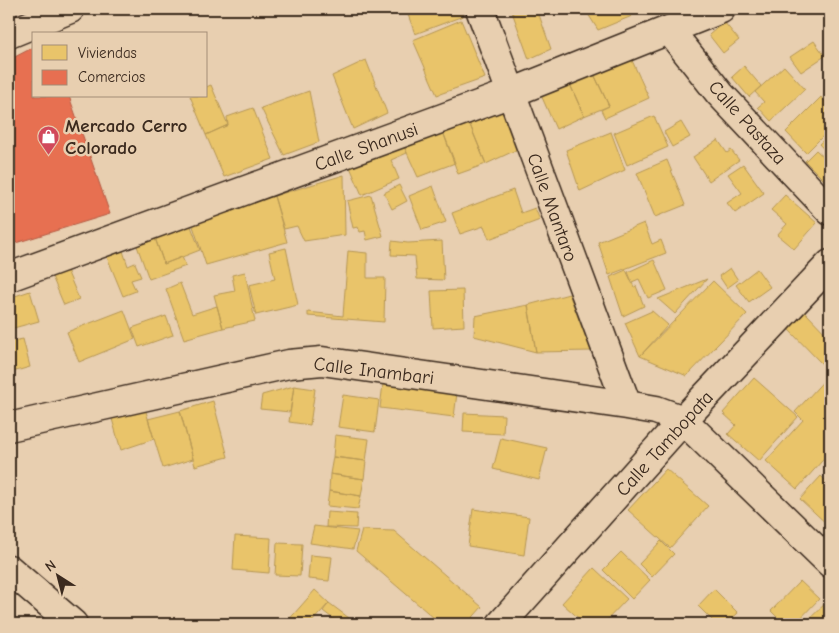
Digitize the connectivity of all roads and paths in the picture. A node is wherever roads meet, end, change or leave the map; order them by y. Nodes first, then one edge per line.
1 (70, 9) edge
2 (480, 9) edge
3 (721, 9) edge
4 (670, 30) junction
5 (9, 34) edge
6 (511, 93) junction
7 (830, 211) edge
8 (830, 264) edge
9 (9, 277) edge
10 (627, 405) junction
11 (683, 420) junction
12 (9, 427) edge
13 (830, 563) edge
14 (9, 569) edge
15 (507, 622) edge
16 (73, 624) edge

1 - 5 street
2 - 6 street, Calle Mantaro
3 - 4 street, Calle Shanusi
4 - 6 street, Calle Shanusi
4 - 7 street, Calle Pastaza
6 - 9 street, Calle Shanusi
6 - 10 street, Calle Mantaro
8 - 11 street, Calle Tambopata
10 - 11 street, Calle Inambari
10 - 12 street, Calle Inambari
11 - 13 street
11 - 15 street, Calle Tambopata
14 - 16 street

